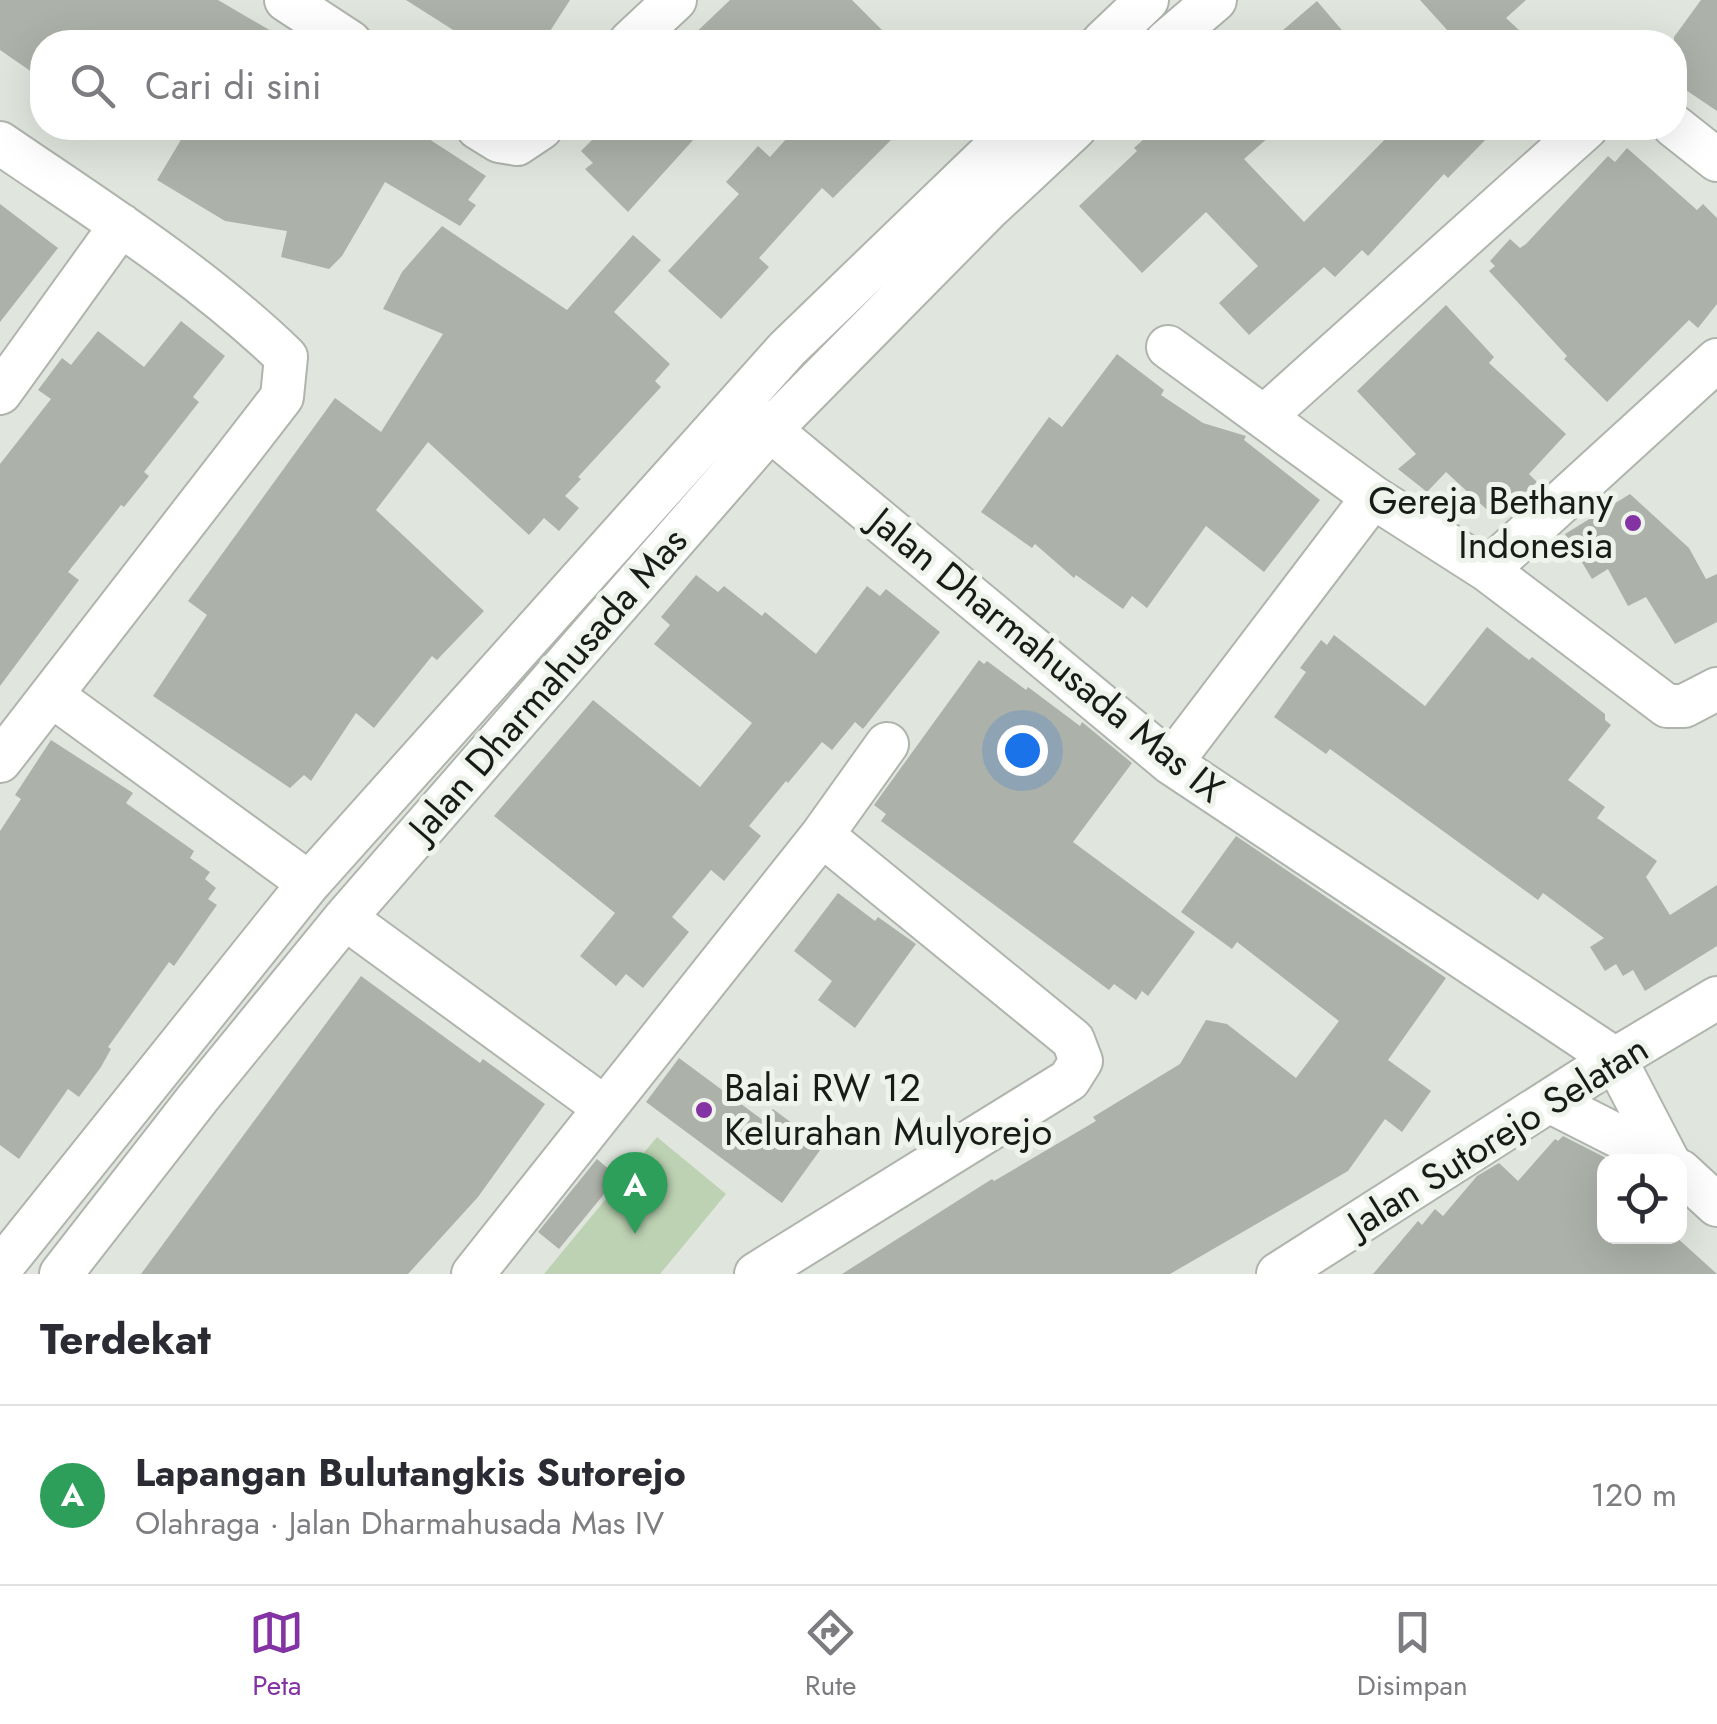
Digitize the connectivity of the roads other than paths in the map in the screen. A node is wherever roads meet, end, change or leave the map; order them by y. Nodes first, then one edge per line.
1 (286, 0) edge
2 (675, 0) edge
3 (1215, 0) edge
4 (1144, 1) edge
5 (332, 30) edge
6 (643, 30) edge
7 (1115, 30) edge
8 (1180, 30) edge
9 (1687, 136) edge
10 (497, 140) edge
11 (523, 140) edge
12 (1004, 140) edge
13 (1061, 140) edge
14 (1573, 140) edge
15 (0, 143) edge
16 (1717, 160) edge
17 (121, 225) junction
18 (1168, 347) dead end
19 (1717, 360) edge
20 (0, 394) edge
21 (1265, 416) junction
22 (754, 417) junction
23 (1373, 497) junction
24 (1487, 570) junction
25 (1717, 689) edge
26 (51, 696) junction
27 (886, 744) dead end
28 (0, 761) edge
29 (1171, 763) junction
30 (822, 835) junction
31 (309, 882) junction
32 (345, 918) junction
33 (1717, 998) edge
34 (1615, 1059) junction
35 (1549, 1101) junction
36 (605, 1108) junction
37 (1652, 1154) edge
38 (1667, 1154) edge
39 (1687, 1178) edge
40 (1717, 1206) edge
41 (1327, 1263) edge
42 (0, 1269) edge
43 (61, 1274) edge
44 (473, 1274) edge
45 (756, 1274) edge
46 (1278, 1274) edge

1 - 5 street
2 - 6 street
3 - 8 street
4 - 7 street
9 - 16 street
10 - 11 street
12 - 22 street, Jalan Dharmahusada Mas
13 - 22 street, Jalan Dharmahusada Mas
14 - 21 street
15 - 17 street
17 - 20 street
17 - 26 street
18 - 21 street
19 - 24 street
21 - 23 street
22 - 29 street, Jalan Dharmahusada Mas IX
22 - 31 street, Jalan Dharmahusada Mas
22 - 32 street, Jalan Dharmahusada Mas
23 - 24 street
23 - 29 street
24 - 25 street
26 - 28 street
26 - 31 street
27 - 30 street
29 - 34 street, Jalan Dharmahusada Mas IX
30 - 36 street
30 - 45 street
31 - 42 street, Jalan Dharmahusada Mas
32 - 36 street
32 - 43 street, Jalan Dharmahusada Mas
33 - 34 street, Jalan Sutorejo Selatan
34 - 35 street, Jalan Sutorejo Selatan
34 - 38 street
35 - 37 street
35 - 41 street, Jalan Sutorejo Selatan
36 - 44 street
39 - 40 street
41 - 46 street, Jalan Sutorejo Selatan

